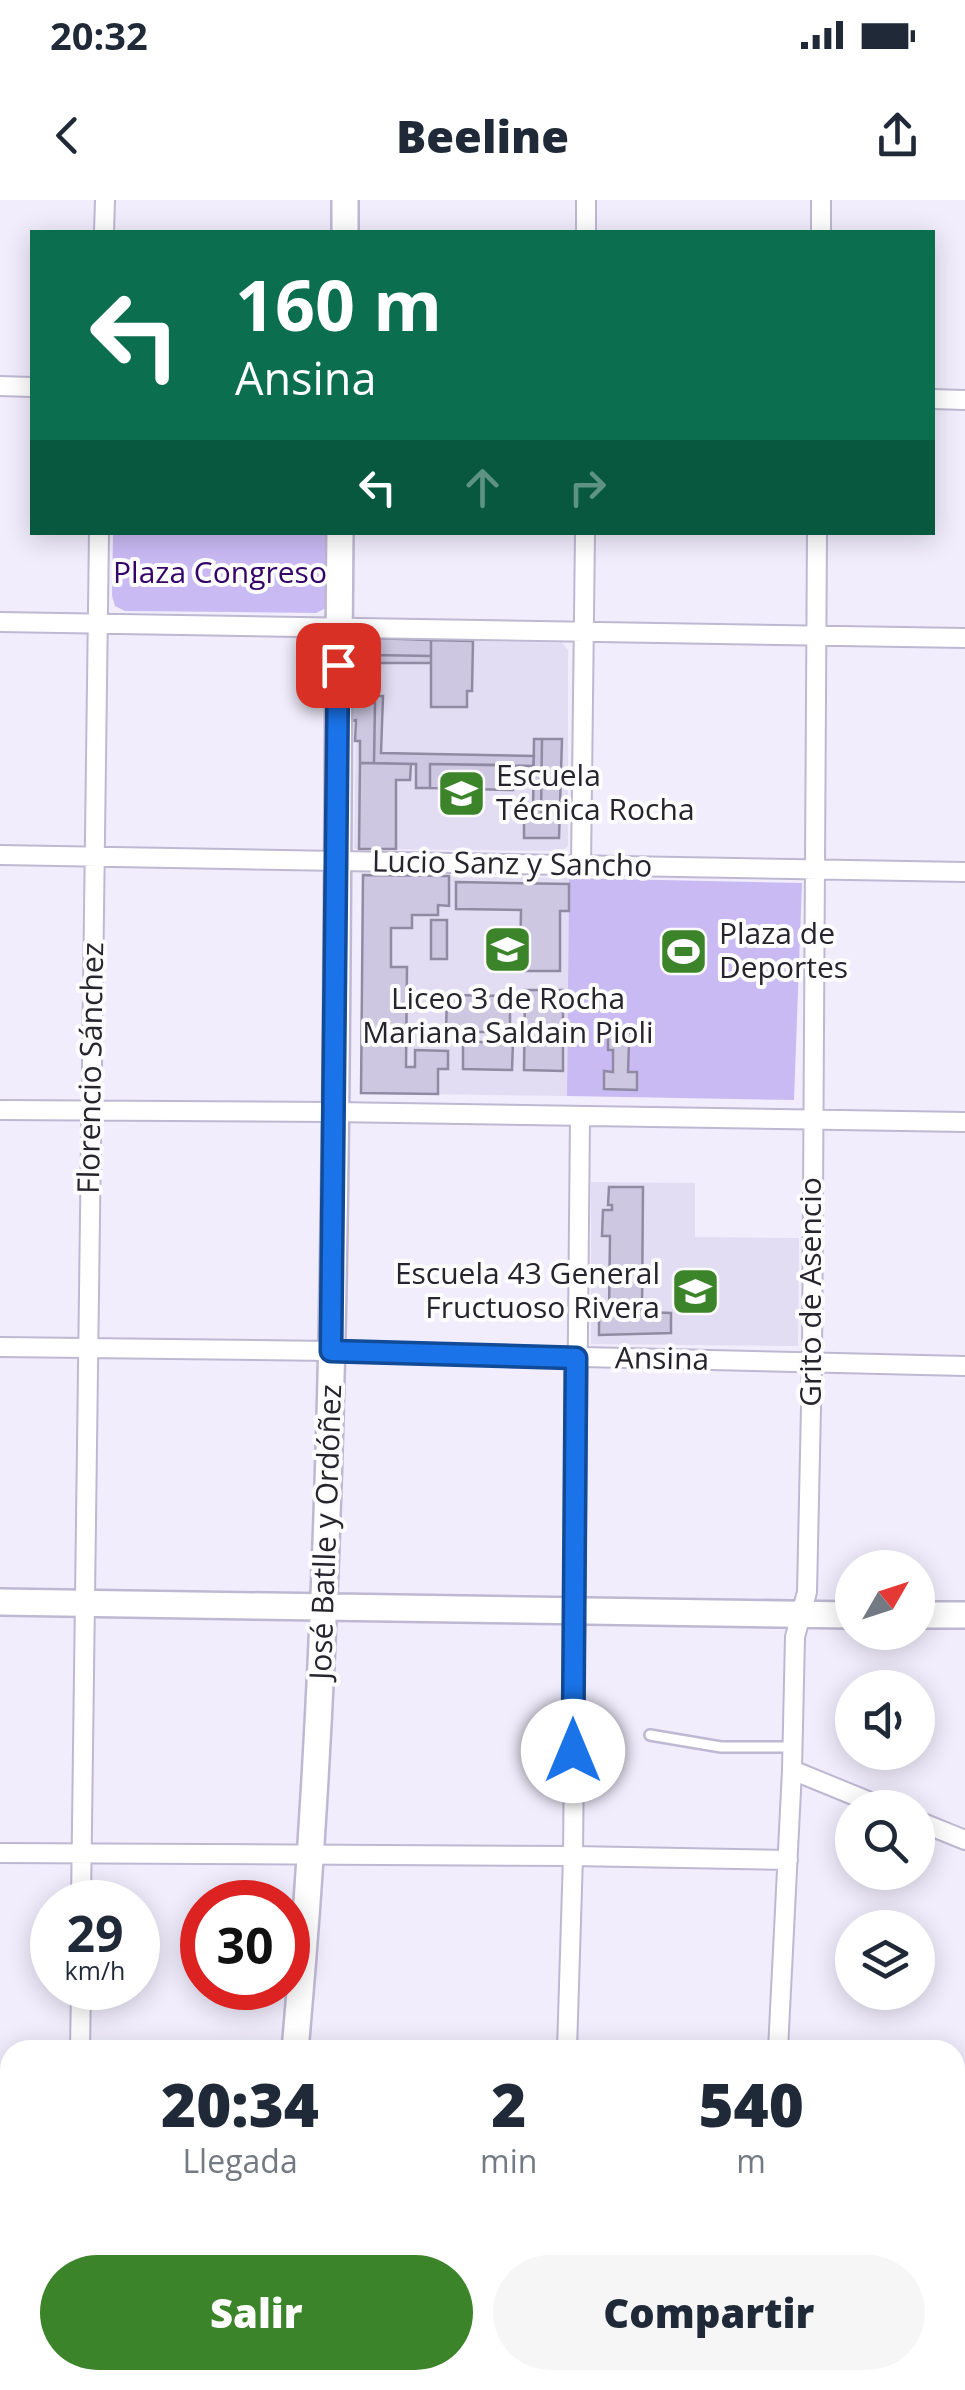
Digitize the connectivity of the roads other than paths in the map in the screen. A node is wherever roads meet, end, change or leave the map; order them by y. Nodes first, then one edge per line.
1 (104, 200) edge
2 (346, 200) edge
3 (586, 200) edge
4 (821, 200) edge
5 (104, 230) edge
6 (345, 230) edge
7 (586, 230) edge
8 (821, 230) edge
9 (0, 386) edge
10 (30, 388) edge
11 (935, 399) edge
12 (965, 400) edge
13 (99, 535) edge
14 (340, 535) edge
15 (585, 535) edge
16 (816, 535) edge
17 (0, 622) edge
18 (98, 625) junction
19 (339, 626) junction
20 (584, 630) junction
21 (814, 636) junction
22 (965, 638) edge
23 (0, 855) edge
24 (95, 856) junction
25 (337, 860) junction
26 (581, 866) junction
27 (814, 872) junction
28 (965, 872) edge
29 (0, 1110) edge
30 (90, 1111) junction
31 (334, 1112) junction
32 (580, 1116) junction
33 (811, 1118) junction
34 (965, 1122) edge
35 (0, 1347) edge
36 (87, 1347) junction
37 (331, 1351) junction
38 (576, 1358) junction
39 (812, 1361) junction
40 (965, 1366) edge
41 (0, 1602) edge
42 (87, 1603) junction
43 (326, 1607) junction
44 (573, 1612) junction
45 (965, 1614) edge
46 (935, 1615) edge
47 (800, 1616) junction
48 (835, 1616) edge
49 (650, 1735) dead end
50 (793, 1746) junction
51 (792, 1770) junction
52 (841, 1790) edge
53 (935, 1828) edge
54 (965, 1840) edge
55 (0, 1853) edge
56 (81, 1855) junction
57 (313, 1856) junction
58 (573, 1856) junction
59 (788, 1860) junction
60 (81, 1880) edge
61 (80, 2010) edge
62 (80, 2040) edge
63 (297, 2040) edge
64 (567, 2040) edge
65 (779, 2040) edge

1 - 5 street
2 - 6 main road
3 - 7 street
4 - 8 street
9 - 10 street
11 - 12 street
13 - 18 street, Florencio Sánchez
14 - 19 main road, José Batlle y Ordóñez
15 - 20 street
16 - 21 street, Grito de Asencio
17 - 18 street
18 - 19 street
18 - 24 street, Florencio Sánchez
19 - 20 street
19 - 25 main road, José Batlle y Ordóñez
20 - 21 street
20 - 26 street
21 - 22 street
21 - 27 street, Grito de Asencio
23 - 24 street, Lucio Sanz y Sancho
24 - 25 street, Lucio Sanz y Sancho
24 - 30 street, Florencio Sánchez
25 - 26 street, Lucio Sanz y Sancho
25 - 31 main road, José Batlle y Ordóñez
26 - 27 street, Lucio Sanz y Sancho
27 - 28 street, Lucio Sanz y Sancho
27 - 33 street, Grito de Asencio
29 - 30 street
30 - 31 street
30 - 36 street, Florencio Sánchez
31 - 32 street
31 - 37 main road, José Batlle y Ordóñez
32 - 33 street
32 - 38 street
33 - 34 street
33 - 39 street, Grito de Asencio
35 - 36 street, Ansina
36 - 37 street, Ansina
36 - 42 street, Florencio Sánchez
37 - 38 street, Ansina
37 - 43 main road, José Batlle y Ordóñez
38 - 39 street, Ansina
38 - 44 street
39 - 40 street, Ansina
39 - 47 street, Grito de Asencio
41 - 42 main road
42 - 43 main road
42 - 56 street, Florencio Sánchez
43 - 44 main road
43 - 57 main road, José Batlle y Ordóñez
44 - 47 main road
44 - 58 street
45 - 46 main road
47 - 48 main road
47 - 50 street, Grito de Asencio
49 - 50 lane
50 - 51 street, Grito de Asencio
51 - 52 street
51 - 59 street, Grito de Asencio
53 - 54 street
55 - 56 street
56 - 57 street
56 - 60 street, Florencio Sánchez
57 - 58 street
57 - 63 main road, José Batlle y Ordóñez
58 - 59 street
58 - 64 street
59 - 65 street, Grito de Asencio
61 - 62 street

